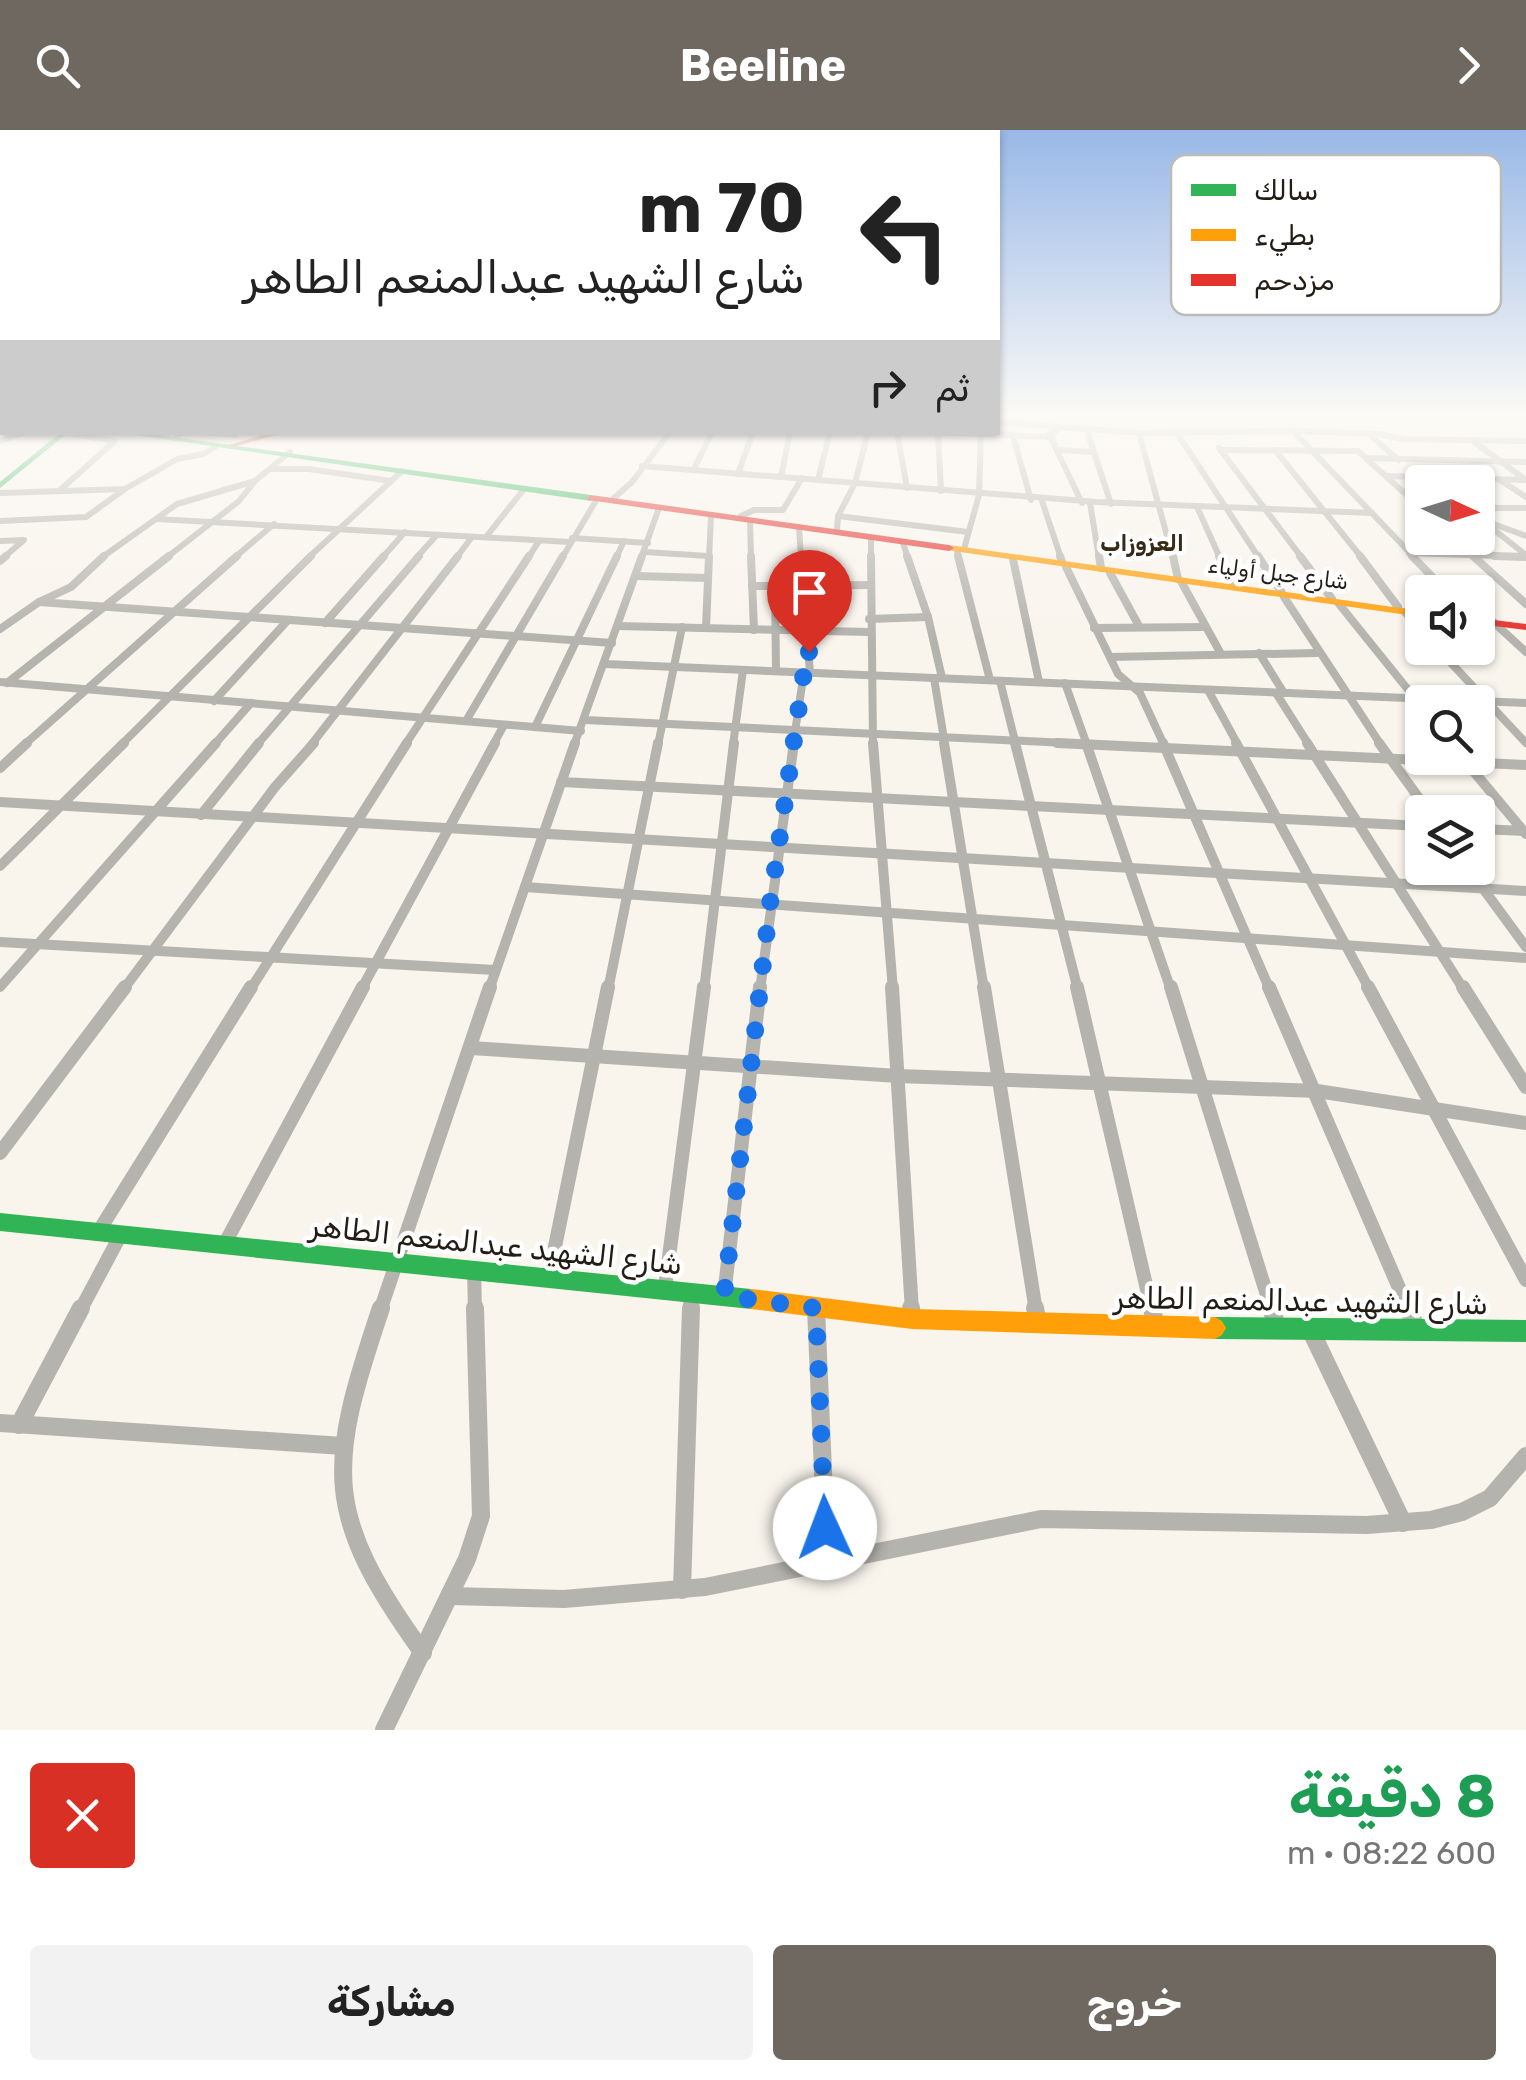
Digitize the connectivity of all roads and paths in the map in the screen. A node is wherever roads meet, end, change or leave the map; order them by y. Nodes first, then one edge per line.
1 (524, 489) edge
2 (0, 490) edge
3 (88, 490) edge
4 (123, 490) edge
5 (222, 490) edge
6 (248, 490) edge
7 (382, 490) edge
8 (529, 490) edge
9 (554, 490) edge
10 (623, 490) edge
11 (795, 490) edge
12 (853, 490) edge
13 (926, 490) edge
14 (978, 490) edge
15 (1029, 490) edge
16 (1079, 490) edge
17 (1106, 490) edge
18 (1155, 490) edge
19 (1214, 490) edge
20 (1252, 490) edge
21 (1309, 490) edge
22 (1351, 490) edge
23 (59, 491) joint
24 (941, 491) joint
25 (978, 495) junction
26 (614, 498) junction
27 (597, 499) junction
28 (1032, 500) junction
29 (1042, 500) junction
30 (1086, 503) junction
31 (1111, 504) junction
32 (1160, 506) junction
33 (659, 508) junction
34 (1495, 508) edge
35 (1526, 508) edge
36 (1198, 509) junction
37 (1228, 511) junction
38 (1270, 512) junction
39 (1328, 512) junction
40 (1372, 513) junction
41 (711, 516) junction
42 (746, 518) junction
43 (158, 519) junction
44 (0, 520) edge
45 (214, 521) junction
46 (838, 523) junction
47 (274, 524) junction
48 (1495, 525) edge
49 (340, 527) junction
50 (799, 528) junction
51 (405, 532) junction
52 (968, 532) junction
53 (1495, 532) edge
54 (437, 534) junction
55 (1526, 536) edge
56 (472, 537) junction
57 (486, 538) junction
58 (871, 538) junction
59 (539, 540) junction
60 (571, 540) junction
61 (0, 541) edge
62 (624, 542) junction
63 (915, 544) junction
64 (646, 548) junction
65 (1405, 549) edge
66 (960, 550) junction
67 (1411, 555) edge
68 (1452, 555) edge
69 (708, 556) junction
70 (1473, 556) junction
71 (1526, 556) edge
72 (1013, 559) junction
73 (0, 561) edge
74 (1064, 565) junction
75 (1106, 571) junction
76 (1430, 575) edge
77 (636, 576) junction
78 (708, 578) junction
79 (1180, 581) junction
80 (775, 585) junction
81 (806, 585) junction
82 (870, 585) junction
83 (752, 586) junction
84 (1232, 586) junction
85 (1283, 595) junction
86 (1336, 601) junction
87 (39, 602) junction
88 (1526, 604) edge
89 (106, 606) junction
90 (1402, 610) junction
91 (1405, 610) edge
92 (174, 612) junction
93 (1405, 613) edge
94 (928, 617) junction
95 (252, 618) junction
96 (869, 619) junction
97 (288, 620) junction
98 (1495, 621) edge
99 (325, 622) junction
100 (361, 625) junction
101 (618, 626) junction
102 (1140, 626) junction
103 (1205, 626) junction
104 (1526, 626) edge
105 (403, 628) junction
106 (682, 628) junction
107 (706, 628) junction
108 (1094, 628) junction
109 (1495, 628) edge
110 (0, 629) edge
111 (754, 630) junction
112 (775, 630) junction
113 (808, 631) junction
114 (869, 632) junction
115 (478, 634) junction
116 (516, 636) junction
117 (575, 641) junction
118 (612, 643) junction
119 (1526, 652) edge
120 (1259, 653) junction
121 (1317, 653) junction
122 (1221, 654) junction
123 (1110, 657) junction
124 (605, 664) junction
125 (1453, 665) edge
126 (676, 667) junction
127 (743, 670) junction
128 (776, 671) junction
129 (807, 673) junction
130 (870, 675) junction
131 (938, 678) junction
132 (995, 680) junction
133 (1040, 682) junction
134 (1065, 683) junction
135 (3, 684) edge
136 (1405, 685) edge
137 (1472, 685) edge
138 (1134, 686) junction
139 (82, 690) junction
140 (1208, 690) junction
141 (1280, 693) junction
142 (1344, 694) junction
143 (169, 697) junction
144 (1405, 697) edge
145 (214, 701) junction
146 (1495, 701) edge
147 (1526, 703) edge
148 (251, 704) junction
149 (289, 707) junction
150 (1495, 710) edge
151 (342, 711) junction
152 (425, 718) junction
153 (466, 721) junction
154 (665, 723) junction
155 (504, 725) junction
156 (584, 725) junction
157 (735, 726) junction
158 (535, 727) junction
159 (795, 729) junction
160 (872, 733) junction
161 (944, 736) junction
162 (1014, 740) junction
163 (1088, 743) junction
164 (1526, 743) edge
165 (1165, 746) junction
166 (1237, 751) junction
167 (1314, 755) junction
168 (1390, 757) junction
169 (1405, 758) edge
170 (1495, 762) edge
171 (1526, 765) edge
172 (0, 768) edge
173 (1477, 775) edge
174 (561, 782) junction
175 (650, 786) junction
176 (727, 790) junction
177 (786, 793) junction
178 (1417, 795) edge
179 (878, 797) junction
180 (952, 801) junction
181 (0, 802) edge
182 (60, 806) junction
183 (1030, 806) junction
184 (1112, 811) junction
185 (154, 812) junction
186 (201, 815) junction
187 (1196, 816) junction
188 (255, 818) junction
189 (1276, 820) junction
190 (1356, 823) junction
191 (354, 824) junction
192 (1405, 825) edge
193 (1495, 829) edge
194 (447, 830) junction
195 (1525, 832) edge
196 (542, 834) junction
197 (640, 838) junction
198 (723, 842) junction
199 (778, 846) junction
200 (883, 852) junction
201 (960, 856) junction
202 (1045, 862) junction
203 (0, 866) edge
204 (1131, 866) junction
205 (1220, 872) junction
206 (1310, 877) junction
207 (1396, 883) junction
208 (1481, 885) edge
209 (525, 887) junction
210 (1484, 889) junction
211 (1526, 891) edge
212 (626, 894) junction
213 (715, 900) junction
214 (770, 904) junction
215 (888, 912) junction
216 (973, 919) junction
217 (1060, 924) junction
218 (1154, 932) junction
219 (1250, 936) junction
220 (0, 942) edge
221 (37, 944) junction
222 (1345, 944) junction
223 (1526, 948) edge
224 (154, 952) junction
225 (1442, 952) junction
226 (270, 958) junction
227 (1526, 958) edge
228 (372, 965) junction
229 (495, 970) junction
230 (0, 987) edge
231 (471, 1048) junction
232 (596, 1058) junction
233 (697, 1062) junction
234 (752, 1066) junction
235 (898, 1076) junction
236 (1000, 1078) junction
237 (1101, 1083) junction
238 (1203, 1086) junction
239 (1526, 1087) edge
240 (1317, 1090) junction
241 (1437, 1111) junction
242 (1526, 1124) edge
243 (0, 1153) edge
244 (0, 1222) edge
245 (97, 1234) junction
246 (120, 1236) junction
247 (224, 1245) junction
248 (394, 1262) junction
249 (474, 1270) junction
250 (549, 1276) junction
251 (1526, 1280) edge
252 (665, 1288) junction
253 (691, 1292) junction
254 (724, 1296) junction
255 (816, 1308) junction
256 (912, 1319) junction
257 (1038, 1324) junction
258 (1156, 1327) junction
259 (1278, 1328) junction
260 (1310, 1329) junction
261 (1417, 1330) junction
262 (1526, 1331) edge
263 (9, 1424) edge
264 (343, 1446) junction
265 (1526, 1456) edge
266 (1403, 1523) junction
267 (827, 1564) junction
268 (682, 1590) junction
269 (450, 1596) junction
270 (423, 1654) junction
271 (384, 1730) edge

1 - 57 street
2 - 23 street
3 - 23 street
4 - 44 street
5 - 43 street
6 - 45 street
7 - 49 street
8 - 27 main road, شارع جبل أولياء
9 - 26 main road, شارع جبل أولياء
10 - 26 street
11 - 42 street
12 - 46 street
13 - 24 street
14 - 25 street
15 - 28 street
16 - 30 street
17 - 31 street
18 - 32 street
19 - 37 street
20 - 38 street
21 - 39 street
22 - 40 street
24 - 25 street
25 - 28 street
25 - 52 street
26 - 42 main road, شارع جبل أولياء
27 - 33 main road, شارع جبل أولياء
27 - 60 street
28 - 29 street
29 - 30 street
29 - 74 street
30 - 31 street
30 - 75 street
31 - 32 street
32 - 36 street
32 - 79 street
33 - 41 main road, شارع جبل أولياء
33 - 64 street
34 - 35 street
36 - 37 street
36 - 84 street
37 - 38 street
37 - 85 street
38 - 39 street
38 - 86 street
39 - 40 street
39 - 90 street
40 - 65 street
41 - 42 main road, شارع جبل أولياء
41 - 69 street
42 - 46 main road, شارع جبل أولياء
42 - 50 main road, شارع جبل أولياء
42 - 83 street
43 - 45 street
43 - 87 street
45 - 47 street
45 - 89 street
46 - 52 street
46 - 63 main road, شارع جبل أولياء
47 - 49 street
47 - 92 street
48 - 55 street
49 - 51 street
49 - 95 street
50 - 58 main road, شارع جبل أولياء
50 - 81 street
51 - 54 street
51 - 99 street
52 - 66 street
53 - 71 street
54 - 56 street
54 - 100 street
56 - 57 street
56 - 105 street
57 - 59 street
58 - 63 main road, شارع جبل أولياء
58 - 82 street
59 - 60 street
59 - 115 street
60 - 62 street
60 - 116 street
61 - 73 street
62 - 64 street
62 - 117 street
63 - 66 main road, شارع جبل أولياء
63 - 94 street
64 - 69 street
64 - 77 street
66 - 72 main road, شارع جبل أولياء
66 - 74 main road, شارع جبل أولياء
66 - 132 street
67 - 76 street
68 - 70 street
69 - 78 street
70 - 71 street
70 - 88 street
72 - 74 main road, شارع جبل أولياء
72 - 133 street
74 - 75 main road, شارع جبل أولياء
74 - 108 street
75 - 79 main road, شارع جبل أولياء
75 - 102 street
77 - 78 street
77 - 101 street
78 - 107 street
79 - 84 main road, شارع جبل أولياء
79 - 85 main road, شارع جبل أولياء
79 - 103 street
80 - 81 street
80 - 83 street
80 - 112 street
81 - 82 street
81 - 113 street
82 - 96 street
83 - 111 street
84 - 85 main road, شارع جبل أولياء
85 - 86 main road, شارع جبل أولياء
85 - 121 street
86 - 90 main road, شارع جبل أولياء
86 - 136 street
87 - 89 street
87 - 110 street
89 - 92 street
89 - 135 street
90 - 91 main road, شارع جبل أولياء
90 - 93 street
92 - 95 street
92 - 139 street
94 - 96 street
94 - 131 street
95 - 97 street
95 - 143 street
96 - 114 street
97 - 99 street
97 - 145 street
98 - 104 main road
99 - 100 street
100 - 105 street
100 - 149 street
101 - 106 street
101 - 118 street
102 - 103 street
102 - 108 street
103 - 122 street
105 - 115 street
105 - 151 street
106 - 107 street
106 - 126 street
107 - 111 street
108 - 123 street
109 - 119 street
111 - 112 street
112 - 113 street
112 - 128 street
113 - 114 street
113 - 129 street
114 - 130 street
115 - 116 street
115 - 152 street
116 - 117 street
116 - 153 street
117 - 118 street
117 - 158 street
118 - 124 street
120 - 121 street
120 - 122 street
120 - 141 street
121 - 142 street
122 - 123 street
123 - 138 street
124 - 126 street
124 - 156 street
125 - 137 street
126 - 127 street
126 - 154 street
127 - 128 street
127 - 157 street
128 - 129 street
129 - 130 street
129 - 159 street
130 - 131 street
130 - 160 street
131 - 132 street
131 - 161 street
132 - 133 street
132 - 162 street
133 - 134 street
134 - 138 street
134 - 163 street
135 - 139 street
138 - 140 street
138 - 165 street
139 - 143 street
139 - 172 street
140 - 141 street
140 - 166 street
141 - 142 street
141 - 167 street
142 - 144 street
142 - 168 street
143 - 145 street
143 - 182 street
145 - 148 street
146 - 147 street
148 - 149 street
148 - 185 street
149 - 151 street
149 - 186 street
150 - 164 street
151 - 152 street
151 - 188 street
152 - 153 street
152 - 191 street
153 - 155 street
154 - 156 street
154 - 157 street
154 - 175 street
155 - 158 street
155 - 194 street
156 - 158 street
156 - 174 street
157 - 159 street
157 - 176 street
159 - 160 street
159 - 177 street
160 - 161 street
160 - 179 street
161 - 162 street
161 - 180 street
162 - 163 street
162 - 183 street
163 - 165 street
163 - 184 street
165 - 166 street
165 - 187 street
166 - 167 street
166 - 189 street
167 - 168 street
167 - 190 street
168 - 169 street
168 - 178 street
170 - 171 street
173 - 195 street
174 - 175 street
174 - 196 street
175 - 176 street
175 - 197 street
176 - 177 street
176 - 198 street
177 - 179 street
177 - 199 street
179 - 180 street
179 - 200 street
180 - 183 street
180 - 201 street
181 - 182 street
182 - 185 street
182 - 203 street
183 - 184 street
183 - 202 street
184 - 187 street
184 - 204 street
185 - 186 street
185 - 221 street
186 - 188 street
187 - 189 street
187 - 205 street
188 - 191 street
188 - 224 street
189 - 190 street
189 - 206 street
190 - 192 street
190 - 207 street
191 - 194 street
191 - 226 street
193 - 195 street
194 - 196 street
194 - 228 street
196 - 197 street
196 - 209 street
197 - 198 street
197 - 212 street
198 - 199 street
198 - 213 street
199 - 200 street
199 - 214 street
200 - 201 street
200 - 215 street
201 - 202 street
201 - 216 street
202 - 204 street
202 - 217 street
204 - 205 street
204 - 218 street
205 - 206 street
205 - 219 street
206 - 207 street
206 - 222 street
207 - 210 street
207 - 225 street
208 - 210 street
209 - 212 street
209 - 229 street
210 - 211 street
210 - 223 street
212 - 213 street
212 - 232 street
213 - 214 street
213 - 233 street
214 - 215 street
214 - 234 street
215 - 216 street
215 - 235 street
216 - 217 street
216 - 236 street
217 - 218 street
217 - 237 street
218 - 219 street
218 - 238 street
219 - 222 street
219 - 240 street
220 - 221 street
221 - 224 street
221 - 230 street
222 - 225 street
222 - 241 street
224 - 226 street
224 - 243 street
225 - 227 street
225 - 239 street
226 - 228 street
226 - 245 street
228 - 229 street
228 - 247 street
229 - 231 street
231 - 232 street
231 - 248 street
232 - 233 street
232 - 250 street
233 - 234 street
233 - 252 street
234 - 235 street
234 - 254 street
235 - 236 street
235 - 256 street
236 - 237 street
236 - 257 street
237 - 238 street
237 - 258 street
238 - 240 street
238 - 259 street
240 - 241 street
240 - 261 street
241 - 242 street
241 - 251 street
244 - 245 main road, شارع الشهيد عبدالمنعم الطاهر
245 - 246 main road, شارع الشهيد عبدالمنعم الطاهر
246 - 247 main road, شارع الشهيد عبدالمنعم الطاهر
246 - 263 street
247 - 248 main road, شارع الشهيد عبدالمنعم الطاهر
248 - 249 main road, شارع الشهيد عبدالمنعم الطاهر
248 - 264 street
249 - 250 main road, شارع الشهيد عبدالمنعم الطاهر
249 - 269 street
250 - 252 main road, شارع الشهيد عبدالمنعم الطاهر
252 - 253 main road, شارع الشهيد عبدالمنعم الطاهر
253 - 254 main road, شارع الشهيد عبدالمنعم الطاهر
253 - 268 street
254 - 255 main road, شارع الشهيد عبدالمنعم الطاهر
255 - 256 main road, شارع الشهيد عبدالمنعم الطاهر
255 - 267 street
256 - 257 main road, شارع الشهيد عبدالمنعم الطاهر
257 - 258 main road, شارع الشهيد عبدالمنعم الطاهر
258 - 259 main road, شارع الشهيد عبدالمنعم الطاهر
259 - 260 main road, شارع الشهيد عبدالمنعم الطاهر
260 - 261 main road, شارع الشهيد عبدالمنعم الطاهر
260 - 266 street
261 - 262 main road, شارع الشهيد عبدالمنعم الطاهر
263 - 264 street
264 - 270 street
265 - 266 street
266 - 267 street
267 - 268 street
268 - 269 street
269 - 270 street
270 - 271 street

